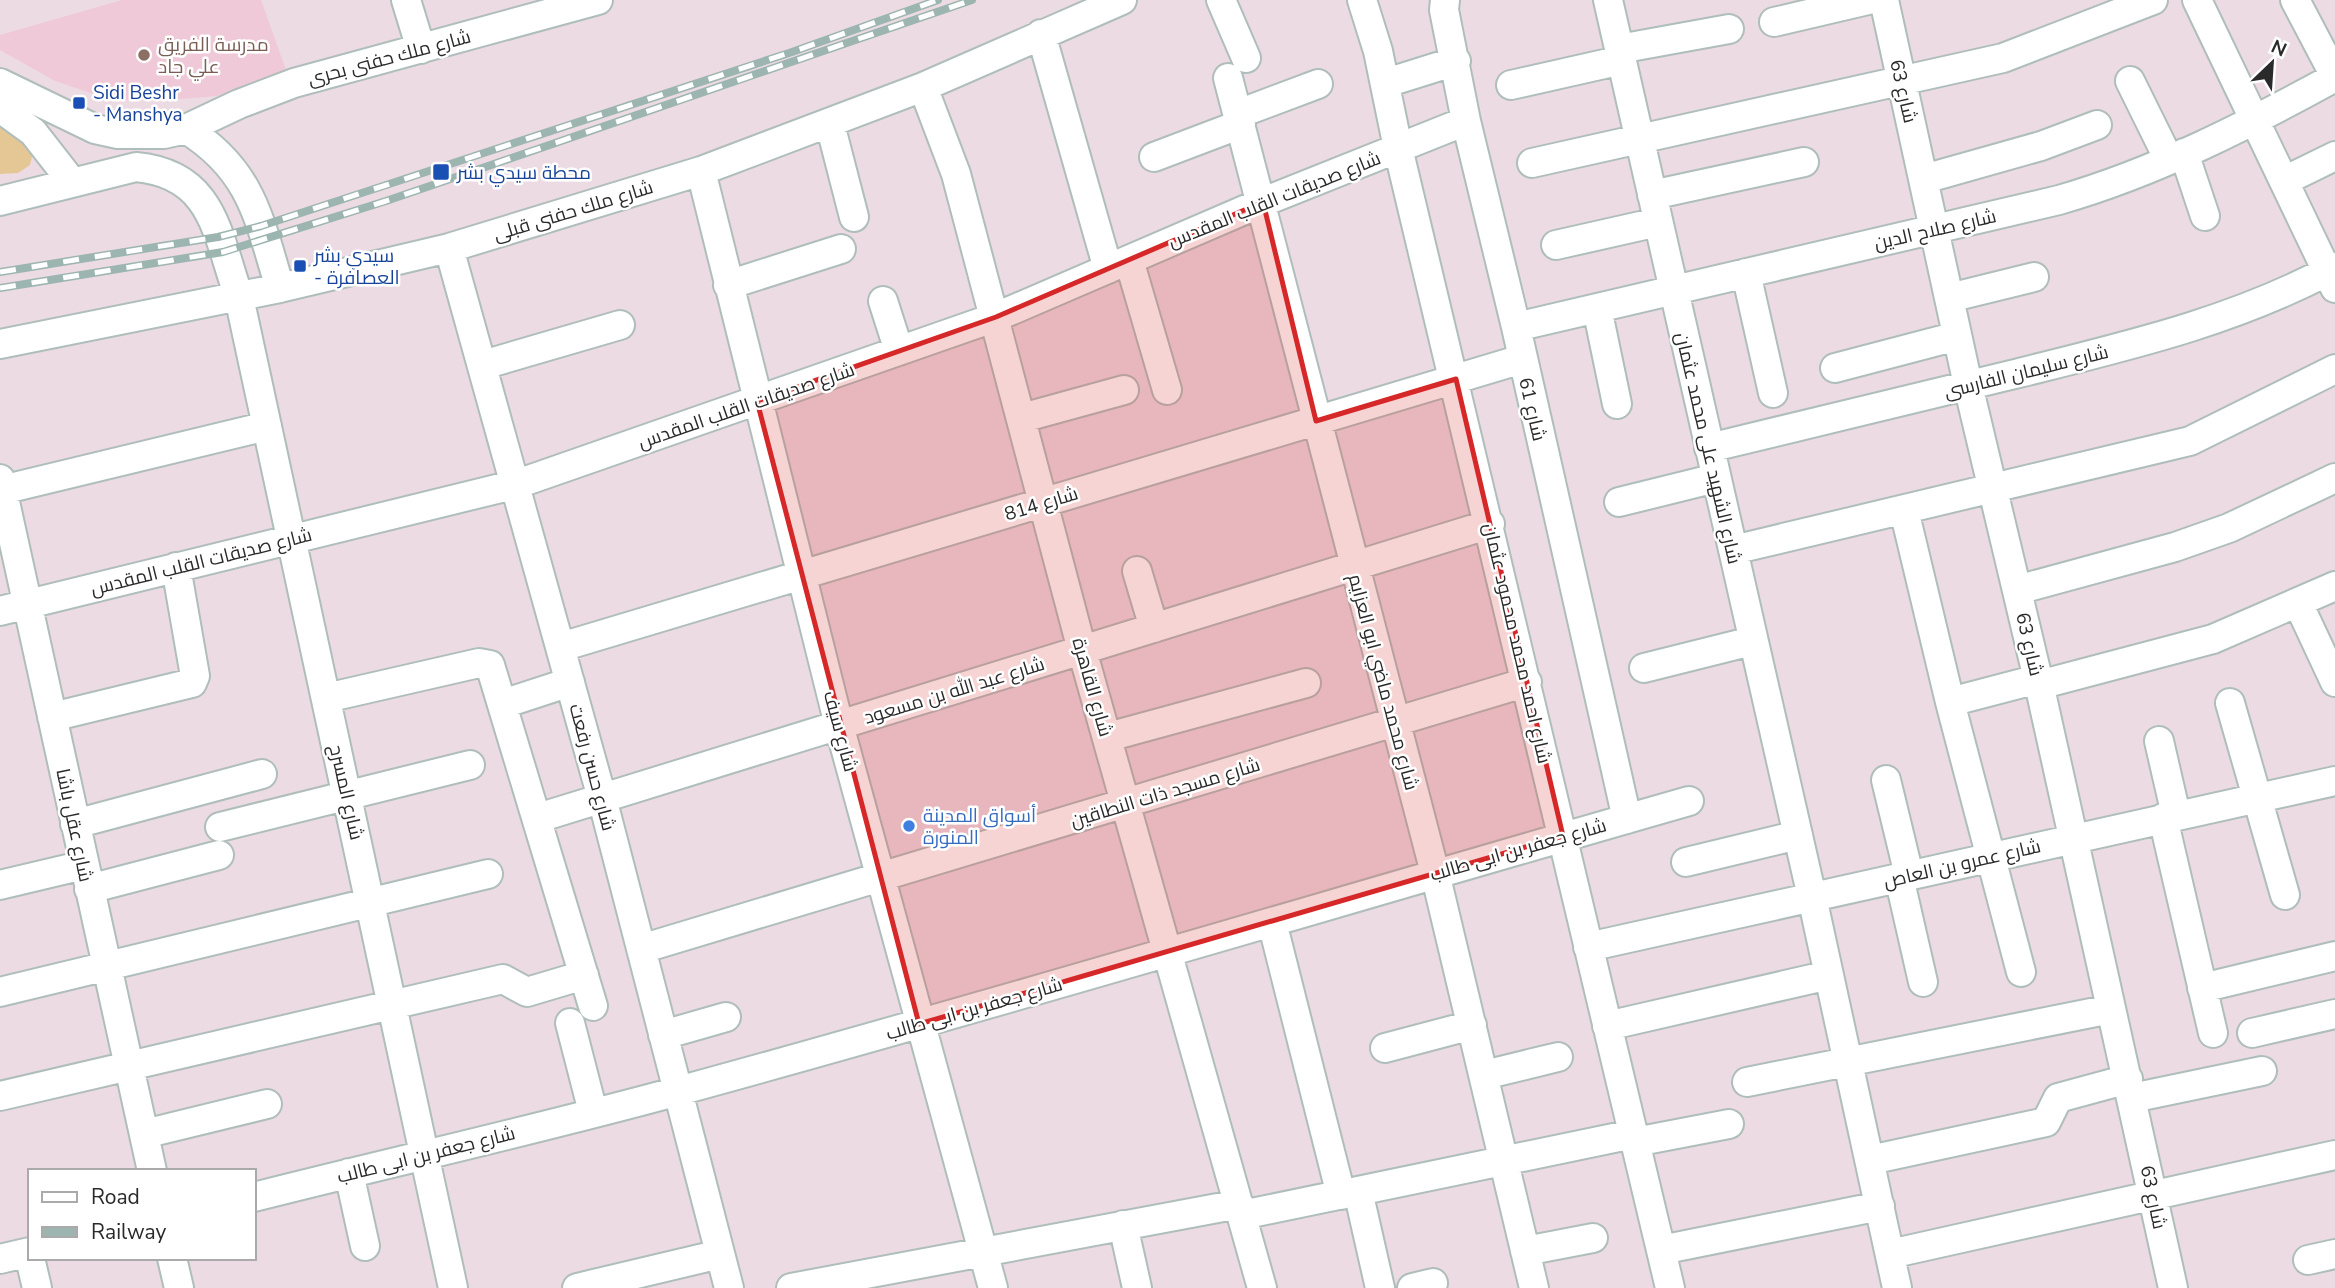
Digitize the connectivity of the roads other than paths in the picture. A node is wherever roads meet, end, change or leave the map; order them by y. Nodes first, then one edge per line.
1 (406, 0) edge
2 (598, 0) edge
3 (1122, 0) edge
4 (1221, 0) edge
5 (1362, 0) edge
6 (1445, 0) edge
7 (1608, 0) edge
8 (1868, 0) edge
9 (1884, 0) edge
10 (2153, 0) edge
11 (2197, 0) edge
12 (2295, 0) edge
13 (1774, 22) dead end
14 (1729, 29) dead end
15 (1041, 34) junction
16 (421, 49) junction
17 (1621, 54) junction
18 (1455, 61) junction
19 (2335, 76) edge
20 (2130, 81) dead end
21 (0, 83) edge
22 (1386, 83) junction
23 (1902, 83) junction
24 (1318, 84) dead end
25 (1511, 85) dead end
26 (923, 87) junction
27 (0, 108) edge
28 (1239, 119) junction
29 (2256, 120) junction
30 (1466, 121) junction
31 (830, 124) junction
32 (2097, 125) dead end
33 (186, 129) junction
34 (1639, 137) junction
35 (1398, 148) junction
36 (2335, 156) edge
37 (1154, 157) dead end
38 (2176, 157) junction
39 (1804, 162) dead end
40 (1532, 163) dead end
41 (701, 171) junction
42 (1924, 179) junction
43 (2284, 181) junction
44 (72, 182) junction
45 (0, 201) edge
46 (1262, 202) junction
47 (1655, 209) junction
48 (2206, 216) dead end
49 (853, 217) dead end
50 (1934, 228) junction
51 (1556, 245) dead end
52 (449, 248) junction
53 (841, 248) dead end
54 (1118, 264) junction
55 (1746, 273) junction
56 (2332, 276) edge
57 (2034, 277) dead end
58 (728, 285) junction
59 (280, 288) junction
60 (1674, 290) junction
61 (239, 297) junction
62 (1949, 298) junction
63 (883, 301) dead end
64 (1597, 308) junction
65 (996, 317) junction
66 (620, 326) dead end
67 (1516, 327) junction
68 (1957, 336) junction
69 (0, 344) edge
70 (899, 351) junction
71 (1522, 359) junction
72 (483, 365) junction
73 (1835, 368) dead end
74 (2335, 369) edge
75 (1456, 379) junction
76 (1968, 385) junction
77 (1124, 390) dead end
78 (1167, 390) dead end
79 (1773, 393) dead end
80 (757, 401) junction
81 (1616, 404) dead end
82 (1022, 418) junction
83 (1316, 421) junction
84 (267, 426) junction
85 (1709, 449) junction
86 (1716, 478) junction
87 (2335, 478) edge
88 (1, 484) edge
89 (517, 484) junction
90 (1993, 489) junction
91 (1043, 502) junction
92 (1619, 502) dead end
93 (1904, 510) junction
94 (1490, 524) junction
95 (290, 538) junction
96 (1733, 550) junction
97 (1354, 566) junction
98 (176, 567) junction
99 (1138, 571) dead end
100 (800, 575) junction
101 (2335, 586) edge
102 (2017, 590) junction
103 (27, 604) junction
104 (2299, 605) junction
105 (0, 611) edge
106 (1154, 628) junction
107 (1752, 641) junction
108 (561, 647) junction
109 (1082, 650) junction
110 (1644, 668) dead end
111 (570, 682) junction
112 (1527, 682) junction
113 (2039, 682) junction
114 (2335, 682) edge
115 (1306, 683) dead end
116 (326, 698) junction
117 (1950, 702) junction
118 (503, 704) junction
119 (2230, 704) dead end
120 (52, 717) junction
121 (1395, 722) junction
122 (839, 725) junction
123 (1108, 737) junction
124 (2159, 741) dead end
125 (470, 765) dead end
126 (262, 774) dead end
127 (1886, 780) dead end
128 (2335, 783) edge
129 (348, 795) junction
130 (602, 798) junction
131 (2259, 799) junction
132 (1689, 801) dead end
133 (1126, 803) junction
134 (2170, 817) junction
135 (538, 818) junction
136 (1627, 819) junction
137 (75, 824) junction
138 (220, 827) dead end
139 (1798, 835) junction
140 (1563, 836) junction
141 (2073, 838) junction
142 (219, 855) dead end
143 (1990, 857) junction
144 (1686, 862) dead end
145 (1435, 873) junction
146 (488, 874) dead end
147 (1904, 876) junction
148 (87, 877) junction
149 (880, 878) junction
150 (0, 885) edge
151 (2285, 895) dead end
152 (1812, 897) junction
153 (371, 902) junction
154 (1272, 922) junction
155 (1588, 947) junction
156 (641, 949) junction
157 (1168, 954) junction
158 (2335, 956) edge
159 (106, 966) junction
160 (2021, 972) dead end
161 (584, 975) junction
162 (1829, 975) junction
163 (1923, 982) dead end
164 (2202, 988) junction
165 (0, 992) edge
166 (392, 1004) junction
167 (593, 1006) dead end
168 (2111, 1009) junction
169 (2335, 1014) edge
170 (726, 1017) dead end
171 (570, 1023) dead end
172 (919, 1024) junction
173 (1472, 1025) junction
174 (1607, 1026) junction
175 (2213, 1033) dead end
176 (2252, 1033) dead end
177 (663, 1035) junction
178 (1384, 1048) dead end
179 (1558, 1057) dead end
180 (1848, 1061) junction
181 (128, 1065) junction
182 (2262, 1071) dead end
183 (1484, 1075) junction
184 (1747, 1082) dead end
185 (2130, 1089) junction
186 (678, 1091) junction
187 (0, 1096) edge
188 (267, 1104) dead end
189 (593, 1112) junction
190 (1729, 1124) dead end
191 (144, 1134) junction
192 (1634, 1138) junction
193 (423, 1154) junction
194 (2335, 1155) edge
195 (1870, 1160) junction
196 (1504, 1161) junction
197 (152, 1169) edge
198 (349, 1173) junction
199 (1349, 1193) junction
200 (2153, 1195) junction
201 (256, 1196) edge
202 (1880, 1206) junction
203 (1241, 1210) junction
204 (1123, 1226) junction
205 (1593, 1238) dead end
206 (365, 1246) dead end
207 (1661, 1250) junction
208 (1525, 1251) junction
209 (984, 1252) junction
210 (720, 1254) junction
211 (1890, 1254) junction
212 (28, 1255) edge
213 (0, 1259) edge
214 (31, 1260) edge
215 (172, 1260) edge
216 (1892, 1287) edge
217 (37, 1288) edge
218 (179, 1288) edge
219 (453, 1288) edge
220 (577, 1288) edge
221 (729, 1288) edge
222 (790, 1288) edge
223 (993, 1288) edge
224 (1137, 1288) edge
225 (1262, 1288) edge
226 (1380, 1288) edge
227 (1534, 1288) edge
228 (1670, 1288) edge
229 (2173, 1288) edge

1 - 16 street
2 - 16 street, شارع ملك حفنى بحرى
3 - 15 street, شارع ملك حفنى قبلى
4 - 28 street, شارع محمد ماضي ابو العزايم
5 - 22 street, شارع احمد محمد محمود عثمان
6 - 18 street, شارع 61
7 - 17 street, شارع الشهيد على محمد عثمان
8 - 13 street
9 - 23 street, شارع 63
10 - 23 street
11 - 29 street
12 - 19 street
14 - 17 street
15 - 26 street, شارع ملك حفنى قبلى
15 - 54 street
16 - 33 street, شارع ملك حفنى بحرى
17 - 25 street
17 - 34 street, شارع الشهيد على محمد عثمان
18 - 22 street
18 - 30 street, شارع 61
19 - 29 street, شارع صلاح الدين
20 - 38 street
21 - 33 street, شارع ملك حفنى بحرى
22 - 35 street, شارع احمد محمد محمود عثمان
23 - 34 street
23 - 42 street, شارع 63
24 - 28 street
26 - 31 street, شارع ملك حفنى قبلى
26 - 65 street, شارع القاهرة
27 - 44 street
28 - 37 street
28 - 46 street, شارع محمد ماضي ابو العزايم
29 - 38 street, شارع صلاح الدين
29 - 43 street
30 - 35 street, شارع صديقات القلب المقدس
30 - 67 street, شارع 61
31 - 41 street, شارع ملك حفنى قبلى
31 - 49 street
32 - 42 street
33 - 59 street
34 - 40 street
34 - 47 street, شارع الشهيد على محمد عثمان
35 - 46 street, شارع صديقات القلب المقدس
35 - 75 street, شارع احمد محمد محمود عثمان
36 - 43 street
38 - 48 street
38 - 50 street, شارع صلاح الدين
39 - 47 street
41 - 52 street, شارع ملك حفنى قبلى
41 - 58 street, شارع سيف
42 - 50 street, شارع 63
43 - 56 street
44 - 45 street
44 - 61 street, شارع المسرح
46 - 54 street, شارع صديقات القلب المقدس
46 - 83 street, شارع محمد ماضي ابو العزايم
47 - 51 street
47 - 60 street, شارع الشهيد على محمد عثمان
50 - 55 street, شارع صلاح الدين
50 - 62 street, شارع 63
52 - 59 street, شارع ملك حفنى قبلى
52 - 72 street, شارع حسن رفعت
53 - 58 street
54 - 65 street, شارع صديقات القلب المقدس
54 - 78 street
55 - 60 street, شارع صلاح الدين
55 - 79 street
56 - 76 street, شارع سليمان الفارسى
57 - 62 street
58 - 80 street, شارع سيف
59 - 61 street, شارع ملك حفنى قبلى
60 - 64 street, شارع صلاح الدين
60 - 85 street, شارع الشهيد على محمد عثمان
61 - 69 street, شارع ملك حفنى قبلى
61 - 84 street, شارع المسرح
62 - 68 street, شارع 63
63 - 70 street
64 - 67 street, شارع صلاح الدين
64 - 81 street
65 - 70 street, شارع صديقات القلب المقدس
65 - 82 street, شارع القاهرة
66 - 72 street
67 - 71 street, شارع 61
68 - 73 street
68 - 76 street, شارع 63
70 - 80 street, شارع صديقات القلب المقدس
71 - 75 street, شارع 814
71 - 136 street, شارع 61
72 - 89 street, شارع حسن رفعت
74 - 90 street
75 - 83 street, شارع 814
75 - 94 street, شارع احمد محمد محمود عثمان
76 - 85 street, شارع سليمان الفارسى
76 - 90 street, شارع 63
77 - 82 street
80 - 89 street, شارع صديقات القلب المقدس
80 - 100 street, شارع سيف
82 - 91 street, شارع القاهرة
83 - 91 street, شارع 814
83 - 97 street, شارع محمد ماضي ابو العزايم
84 - 88 street
84 - 95 street, شارع المسرح
85 - 86 street, شارع الشهيد على محمد عثمان
86 - 92 street
86 - 96 street, شارع الشهيد على محمد عثمان
87 - 102 street
88 - 103 street, شارع عقل باشا
89 - 95 street, شارع صديقات القلب المقدس
89 - 108 street, شارع حسن رفعت
90 - 93 street
90 - 102 street, شارع 63
91 - 100 street, شارع 814
91 - 109 street, شارع القاهرة
93 - 96 street
93 - 117 street
94 - 97 street, شارع عبد الله بن مسعود
94 - 112 street, شارع احمد محمد محمود عثمان
95 - 98 street, شارع صديقات القلب المقدس
95 - 116 street, شارع المسرح
96 - 107 street, شارع الشهيد على محمد عثمان
97 - 106 street, شارع عبد الله بن مسعود
97 - 121 street, شارع محمد ماضي ابو العزايم
98 - 103 street, شارع صديقات القلب المقدس
98 - 120 street
99 - 106 street
100 - 108 street, شارع 814
100 - 122 street, شارع سيف
101 - 104 street
102 - 113 street, شارع 63
103 - 105 street, شارع صديقات القلب المقدس
103 - 120 street, شارع عقل باشا
104 - 113 street
104 - 114 street
106 - 109 street, شارع عبد الله بن مسعود
107 - 110 street
107 - 139 street, شارع الشهيد على محمد عثمان
108 - 111 street, شارع حسن رفعت
109 - 122 street, شارع عبد الله بن مسعود
109 - 123 street, شارع القاهرة
111 - 118 street
111 - 130 street, شارع حسن رفعت
112 - 121 street, شارع مسجد ذات النطاقين
112 - 140 street, شارع احمد محمد محمود عثمان
113 - 117 street
113 - 141 street, شارع 63
115 - 123 street
116 - 118 street
116 - 129 street, شارع المسرح
117 - 143 street
118 - 135 street
119 - 131 street
120 - 137 street, شارع عقل باشا
121 - 133 street, شارع مسجد ذات النطاقين
121 - 145 street, شارع محمد ماضي ابو العزايم
122 - 130 street, شارع عبد الله بن مسعود
122 - 149 street, شارع سيف
123 - 133 street, شارع القاهرة
124 - 134 street
125 - 129 street
126 - 137 street
127 - 147 street
128 - 131 street, شارع عمرو بن العاص
129 - 138 street
129 - 153 street, شارع المسرح
130 - 135 street, شارع عبد الله بن مسعود
130 - 156 street, شارع حسن رفعت
131 - 134 street, شارع عمرو بن العاص
131 - 151 street
132 - 136 street, شارع جعفر بن ابى طالب
133 - 149 street, شارع مسجد ذات النطاقين
133 - 157 street, شارع القاهرة
134 - 141 street, شارع عمرو بن العاص
134 - 164 street
135 - 161 street
136 - 140 street, شارع جعفر بن ابى طالب
137 - 148 street, شارع عقل باشا
139 - 144 street
139 - 152 street, شارع الشهيد على محمد عثمان
140 - 145 street, شارع جعفر بن ابى طالب
140 - 155 street, شارع احمد محمد محمود عثمان
141 - 143 street, شارع عمرو بن العاص
141 - 168 street, شارع 63
142 - 148 street
143 - 147 street, شارع عمرو بن العاص
143 - 160 street
145 - 154 street, شارع جعفر بن ابى طالب
145 - 173 street, شارع محمد ماضي ابو العزايم
146 - 153 street
147 - 152 street, شارع عمرو بن العاص
147 - 163 street
148 - 150 street
148 - 159 street, شارع عقل باشا
149 - 156 street, شارع مسجد ذات النطاقين
149 - 172 street, شارع سيف
152 - 155 street, شارع عمرو بن العاص
152 - 162 street, شارع الشهيد على محمد عثمان
153 - 159 street
153 - 166 street, شارع المسرح
154 - 157 street, شارع جعفر بن ابى طالب
154 - 199 street
155 - 174 street, شارع احمد محمد محمود عثمان
156 - 177 street, شارع حسن رفعت
157 - 172 street, شارع جعفر بن ابى طالب
157 - 203 street, شارع القاهرة
158 - 164 street
159 - 165 street
159 - 181 street, شارع عقل باشا
161 - 166 street
161 - 167 street
162 - 174 street
162 - 180 street, شارع الشهيد على محمد عثمان
164 - 175 street
166 - 181 street
166 - 193 street, شارع المسرح
168 - 180 street
168 - 185 street, شارع 63
169 - 176 street
170 - 177 street
171 - 189 street
172 - 186 street, شارع جعفر بن ابى طالب
172 - 209 street, شارع سيف
173 - 178 street
173 - 183 street, شارع محمد ماضي ابو العزايم
174 - 192 street, شارع احمد محمد محمود عثمان
177 - 186 street, شارع حسن رفعت
179 - 183 street
180 - 184 street
180 - 195 street, شارع الشهيد على محمد عثمان
181 - 187 street
181 - 191 street, شارع عقل باشا
182 - 185 street
183 - 196 street, شارع محمد ماضي ابو العزايم
185 - 195 street
185 - 200 street, شارع 63
186 - 189 street, شارع جعفر بن ابى طالب
186 - 210 street, شارع حسن رفعت
188 - 191 street
189 - 193 street, شارع جعفر بن ابى طالب
190 - 192 street
191 - 197 street, شارع عقل باشا
192 - 196 street
192 - 207 street, شارع احمد محمد محمود عثمان
193 - 198 street, شارع جعفر بن ابى طالب
193 - 219 street, شارع المسرح
194 - 200 street
195 - 202 street, شارع الشهيد على محمد عثمان
196 - 199 street
196 - 208 street, شارع محمد ماضي ابو العزايم
198 - 201 street, شارع جعفر بن ابى طالب
198 - 206 street
199 - 203 street
199 - 226 street
200 - 211 street
200 - 229 street, شارع 63
202 - 207 street
202 - 211 street, شارع الشهيد على محمد عثمان
203 - 204 street
203 - 225 street, شارع القاهرة
204 - 209 street
204 - 224 street
205 - 208 street
207 - 228 street, شارع احمد محمد محمود عثمان
208 - 227 street, شارع محمد ماضي ابو العزايم
209 - 222 street
209 - 223 street, شارع سيف
210 - 220 street
210 - 221 street, شارع حسن رفعت
211 - 216 street, شارع الشهيد على محمد عثمان
212 - 213 street
214 - 217 street
215 - 218 street

